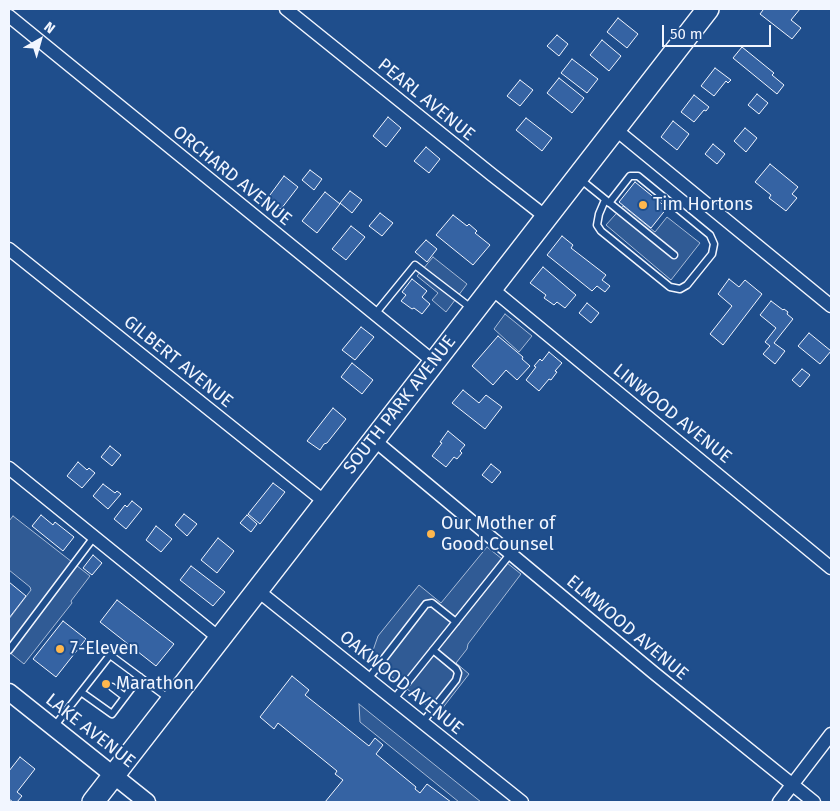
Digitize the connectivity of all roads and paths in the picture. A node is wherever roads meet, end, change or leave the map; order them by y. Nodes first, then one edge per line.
1 (286, 9) edge
2 (702, 11) edge
3 (9, 16) edge
4 (615, 129) junction
5 (577, 177) junction
6 (607, 201) junction
7 (546, 217) junction
8 (9, 249) edge
9 (674, 255) dead end
10 (491, 288) junction
11 (831, 306) edge
12 (474, 310) junction
13 (375, 314) junction
14 (434, 362) junction
15 (374, 440) junction
16 (9, 468) edge
17 (325, 502) junction
18 (94, 537) junction
19 (511, 553) junction
20 (831, 568) edge
21 (257, 590) junction
22 (456, 622) junction
23 (219, 638) junction
24 (9, 650) edge
25 (433, 650) junction
26 (140, 677) junction
27 (368, 679) junction
28 (112, 687) dead end
29 (9, 692) edge
30 (81, 692) junction
31 (125, 696) junction
32 (172, 700) junction
33 (394, 700) junction
34 (422, 722) junction
35 (53, 728) junction
36 (831, 734) edge
37 (114, 775) junction
38 (793, 784) junction
39 (93, 802) edge
40 (147, 802) edge
41 (522, 802) edge
42 (779, 802) edge
43 (814, 802) edge

1 - 7 street, PEARL AVENUE
2 - 4 main road, SOUTH PARK AVENUE
3 - 13 street, ORCHARD AVENUE
4 - 5 main road, SOUTH PARK AVENUE
4 - 11 street
5 - 6 lane
5 - 7 main road, SOUTH PARK AVENUE
6 - 6 lane
6 - 9 lane
7 - 10 main road, SOUTH PARK AVENUE
8 - 17 street, GILBERT AVENUE
10 - 12 main road, SOUTH PARK AVENUE
10 - 20 street, LINWOOD AVENUE
12 - 13 lane
12 - 14 main road, SOUTH PARK AVENUE
13 - 14 street, ORCHARD AVENUE
14 - 15 main road, SOUTH PARK AVENUE
15 - 17 main road, SOUTH PARK AVENUE
15 - 19 street, ELMWOOD AVENUE
16 - 18 street
17 - 21 main road, SOUTH PARK AVENUE
18 - 23 street
18 - 24 lane
19 - 22 lane
19 - 38 street, ELMWOOD AVENUE
21 - 23 main road, SOUTH PARK AVENUE
21 - 27 street, OAKWOOD AVENUE
22 - 25 lane
22 - 27 lane
23 - 32 main road, SOUTH PARK AVENUE
25 - 33 lane
25 - 34 lane
26 - 30 lane
26 - 31 lane
26 - 32 lane
27 - 33 street, OAKWOOD AVENUE
28 - 31 lane
29 - 35 street, LAKE AVENUE
30 - 31 lane
30 - 35 lane
32 - 37 main road, SOUTH PARK AVENUE
33 - 34 street, OAKWOOD AVENUE
34 - 41 street, OAKWOOD AVENUE
35 - 37 street, LAKE AVENUE
36 - 38 street
37 - 39 main road, SOUTH PARK AVENUE
37 - 40 street, LAKE AVENUE
38 - 42 street
38 - 43 street, ELMWOOD AVENUE

